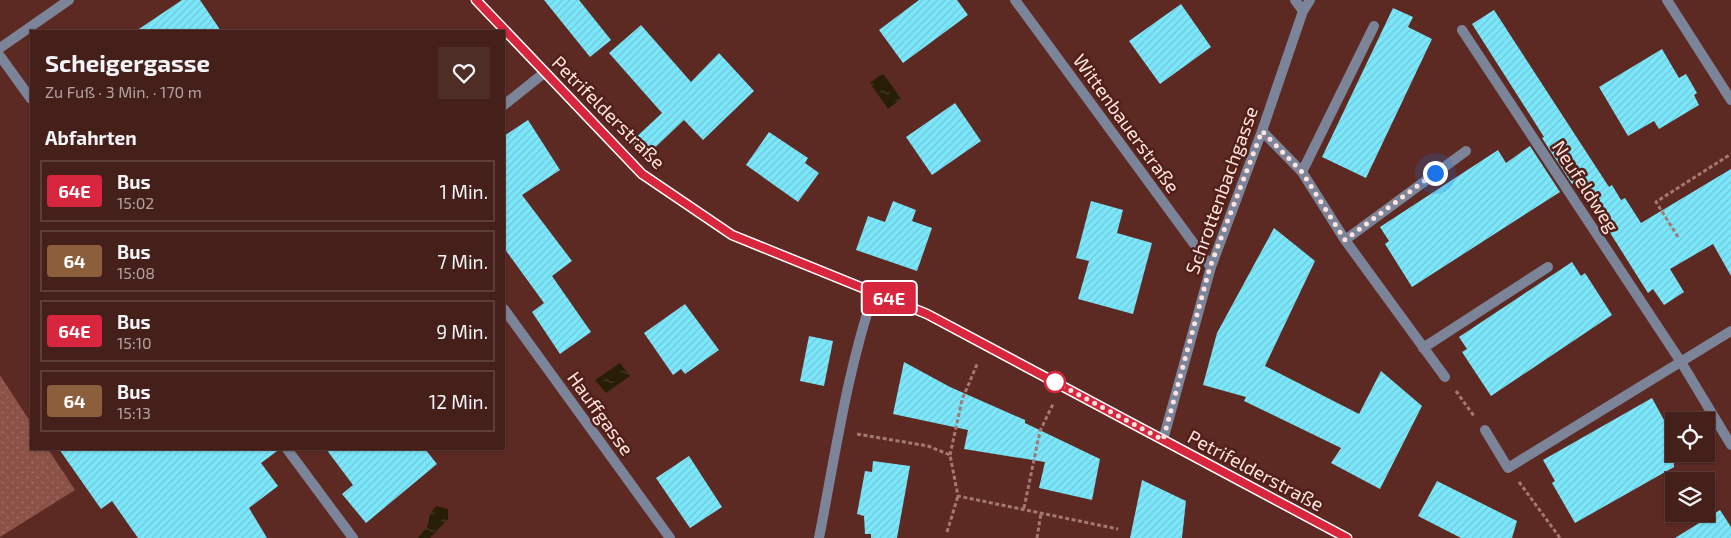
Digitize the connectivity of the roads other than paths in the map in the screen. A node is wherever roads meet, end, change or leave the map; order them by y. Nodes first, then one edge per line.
1 (69, 0) edge
2 (476, 0) edge
3 (1015, 0) edge
4 (1295, 0) edge
5 (1310, 0) edge
6 (1667, 0) edge
7 (1303, 11) junction
8 (1374, 26) dead end
9 (504, 30) edge
10 (1462, 30) dead end
11 (505, 31) edge
12 (0, 48) edge
13 (0, 56) edge
14 (544, 73) junction
15 (30, 98) edge
16 (1731, 100) edge
17 (505, 104) edge
18 (1262, 131) junction
19 (1466, 151) dead end
20 (1302, 172) junction
21 (1345, 240) junction
22 (1548, 266) dead end
23 (1210, 267) junction
24 (874, 292) junction
25 (505, 310) edge
26 (1731, 331) edge
27 (1423, 348) junction
28 (1681, 362) junction
29 (1445, 377) road end
30 (1485, 430) road end
31 (1163, 440) junction
32 (1731, 445) edge
33 (288, 450) edge
34 (353, 538) edge
35 (670, 538) edge
36 (819, 538) edge
37 (1347, 538) edge

1 - 12 street
2 - 9 main road, Petrifelderstraße
3 - 23 street, Wittenbauerstraße
4 - 7 street
5 - 7 street, Schrottenbachgasse
6 - 16 street
7 - 18 street, Schrottenbachgasse
8 - 20 street
10 - 28 street, Neufeldweg
11 - 14 main road, Petrifelderstraße
13 - 15 street
14 - 17 street
14 - 24 main road, Petrifelderstraße
18 - 20 street
18 - 23 street, Schrottenbachgasse
19 - 21 street
20 - 21 street
21 - 27 street
22 - 27 street
23 - 31 street, Schrottenbachgasse
24 - 31 main road, Petrifelderstraße
24 - 36 street
25 - 35 street, Hauffgasse
26 - 28 street
27 - 29 street
28 - 30 street
28 - 32 street, Neufeldweg
31 - 37 main road, Petrifelderstraße
33 - 34 street

